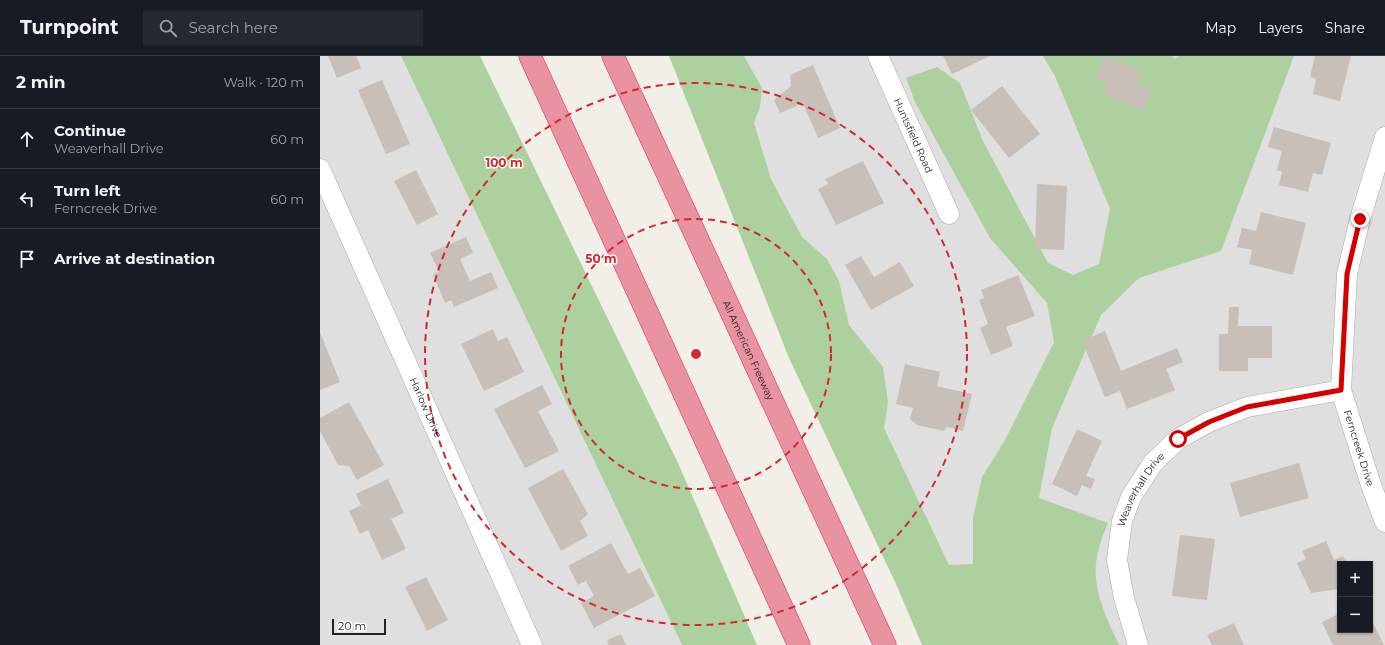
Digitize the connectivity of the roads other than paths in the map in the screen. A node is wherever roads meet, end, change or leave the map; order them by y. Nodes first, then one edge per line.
1 (530, 56) edge
2 (613, 56) edge
3 (878, 56) edge
4 (1385, 137) edge
5 (320, 169) edge
6 (950, 214) dead end
7 (1341, 390) junction
8 (1385, 522) edge
9 (532, 645) edge
10 (799, 645) edge
11 (885, 645) edge
12 (1138, 645) edge

1 - 10 highway
2 - 11 highway, All American Freeway
3 - 6 street, Huntsfield Road
4 - 7 street, Ferncreek Drive
5 - 9 street, Harlow Drive
7 - 8 street, Ferncreek Drive
7 - 12 street, Weaverhall Drive

